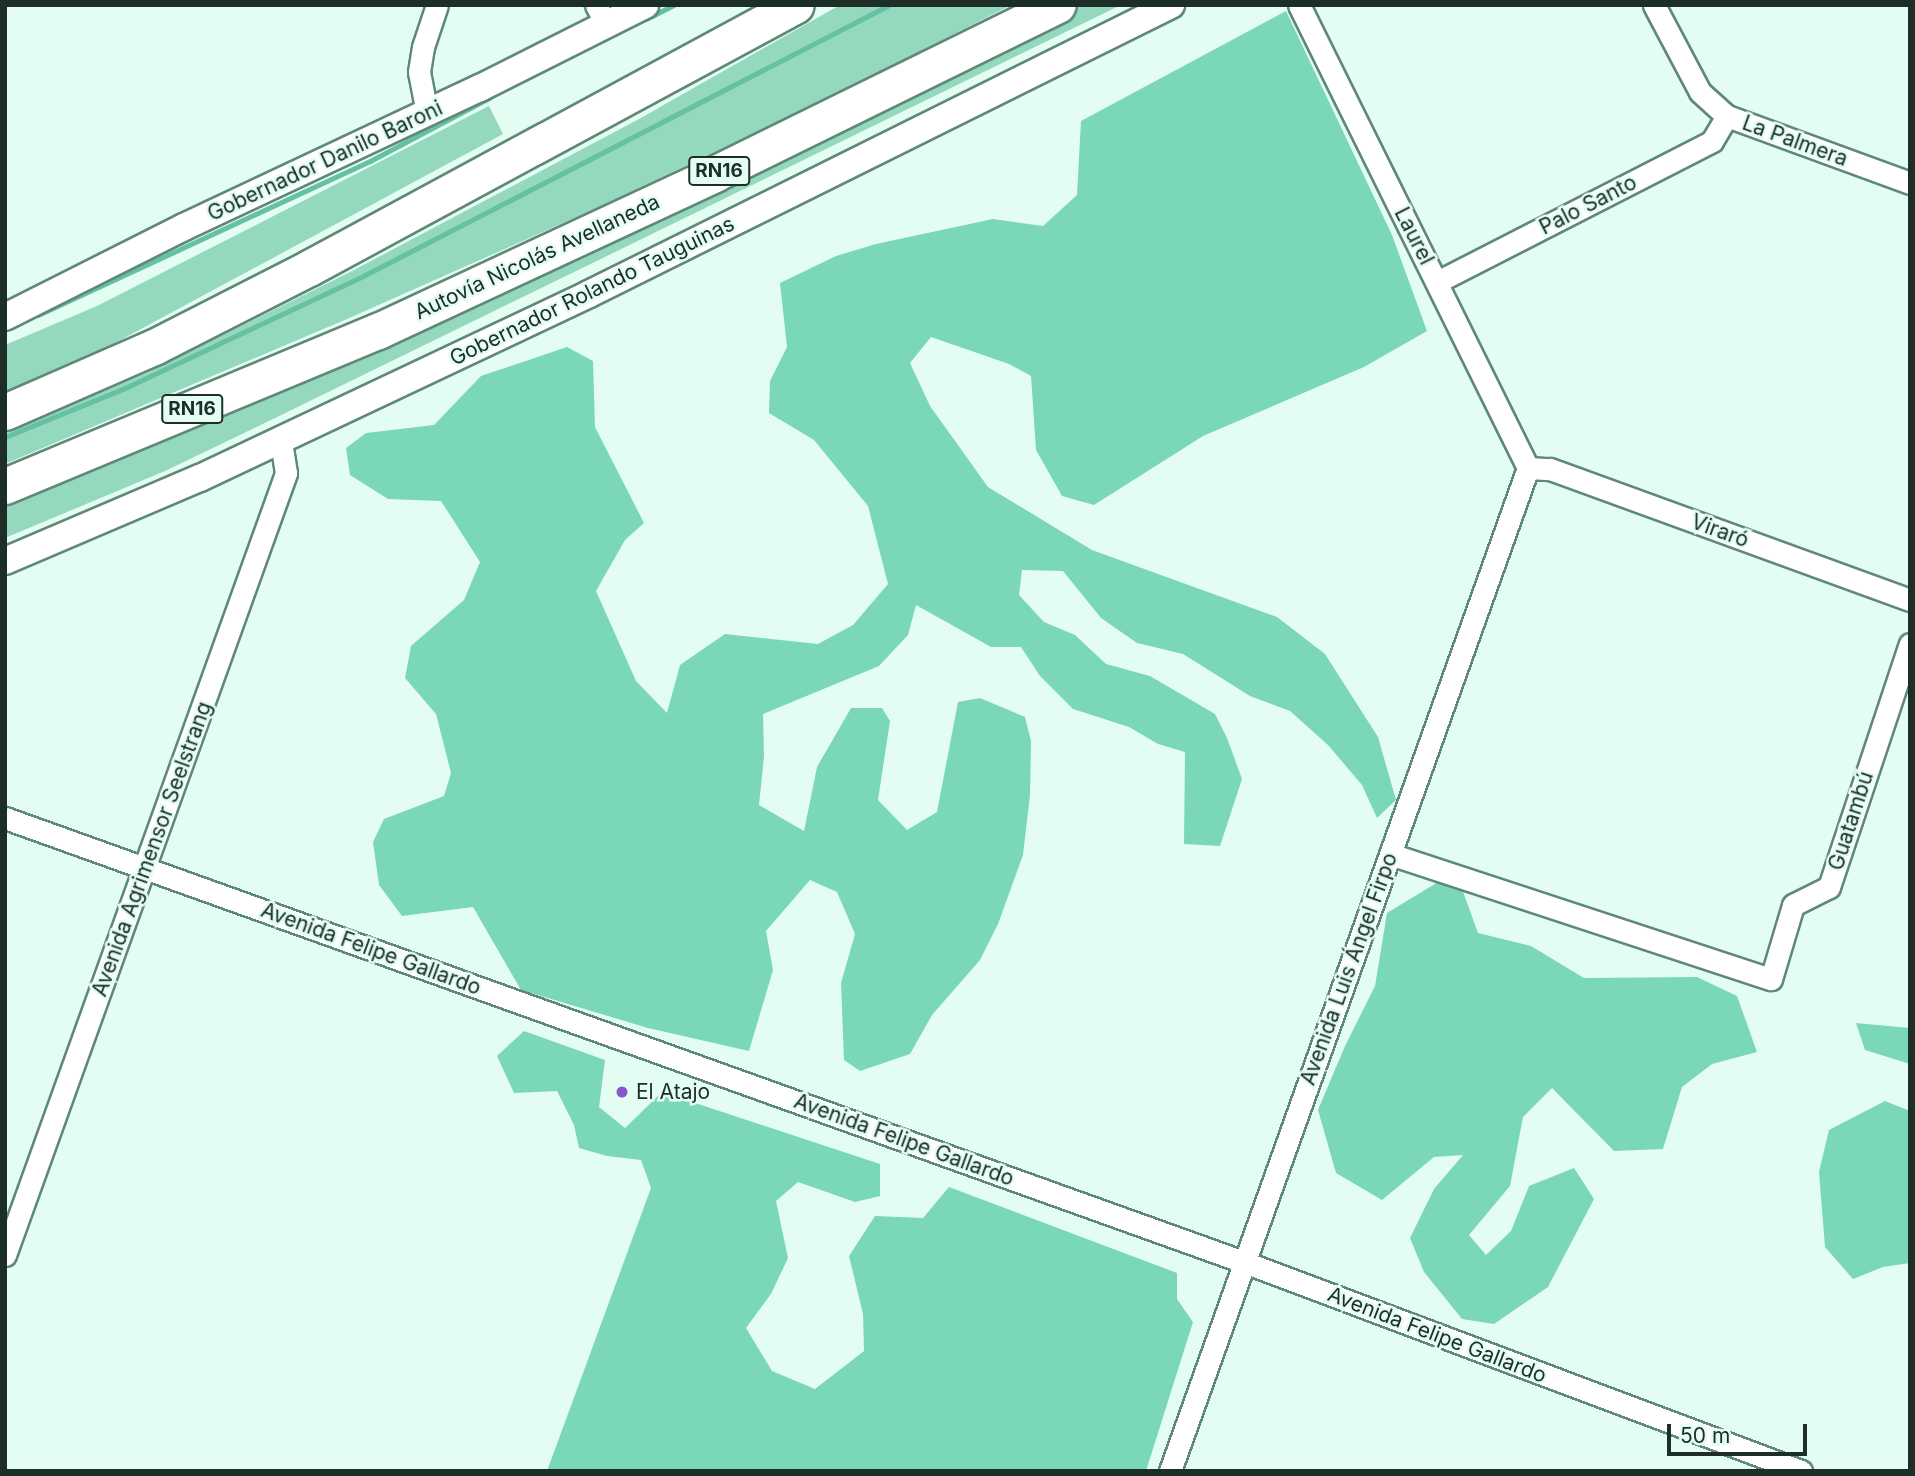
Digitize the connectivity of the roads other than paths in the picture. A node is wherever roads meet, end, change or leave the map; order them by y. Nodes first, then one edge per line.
1 (437, 5) edge
2 (645, 5) edge
3 (796, 5) edge
4 (1058, 5) edge
5 (1171, 5) edge
6 (1298, 5) edge
7 (1654, 5) edge
8 (601, 15) edge
9 (427, 113) junction
10 (1727, 116) junction
11 (1910, 183) edge
12 (1437, 282) junction
13 (5, 317) edge
14 (5, 412) edge
15 (281, 441) junction
16 (1528, 468) junction
17 (5, 486) edge
18 (5, 561) edge
19 (1910, 600) edge
20 (1910, 644) edge
21 (5, 818) edge
22 (1390, 854) junction
23 (146, 868) junction
24 (5, 1255) edge
25 (1244, 1262) junction
26 (1798, 1470) edge
27 (1170, 1471) edge

1 - 9 street
2 - 8 street, Gobernador Danilo Baroni
3 - 14 highway
4 - 17 highway, Autovía Nicolás Avellaneda / RN16
5 - 15 street, Gobernador Rolando Tauguinas
6 - 12 street, Laurel
7 - 10 street, La Palmera
8 - 9 street, Gobernador Danilo Baroni
9 - 13 street, Gobernador Danilo Baroni
10 - 11 street, La Palmera
10 - 12 street, Palo Santo
12 - 16 street, Laurel
15 - 18 street, Gobernador Rolando Tauguinas
15 - 23 street, Avenida Agrimensor Seelstrang
16 - 19 street, Viraró
16 - 22 street, Avenida Luis Ángel Firpo
20 - 22 street, Guatambú
21 - 23 street, Avenida Felipe Gallardo
22 - 25 street, Avenida Luis Ángel Firpo
23 - 24 street, Avenida Agrimensor Seelstrang
23 - 25 street, Avenida Felipe Gallardo
25 - 26 street, Avenida Felipe Gallardo
25 - 27 street, Avenida Luis Ángel Firpo

